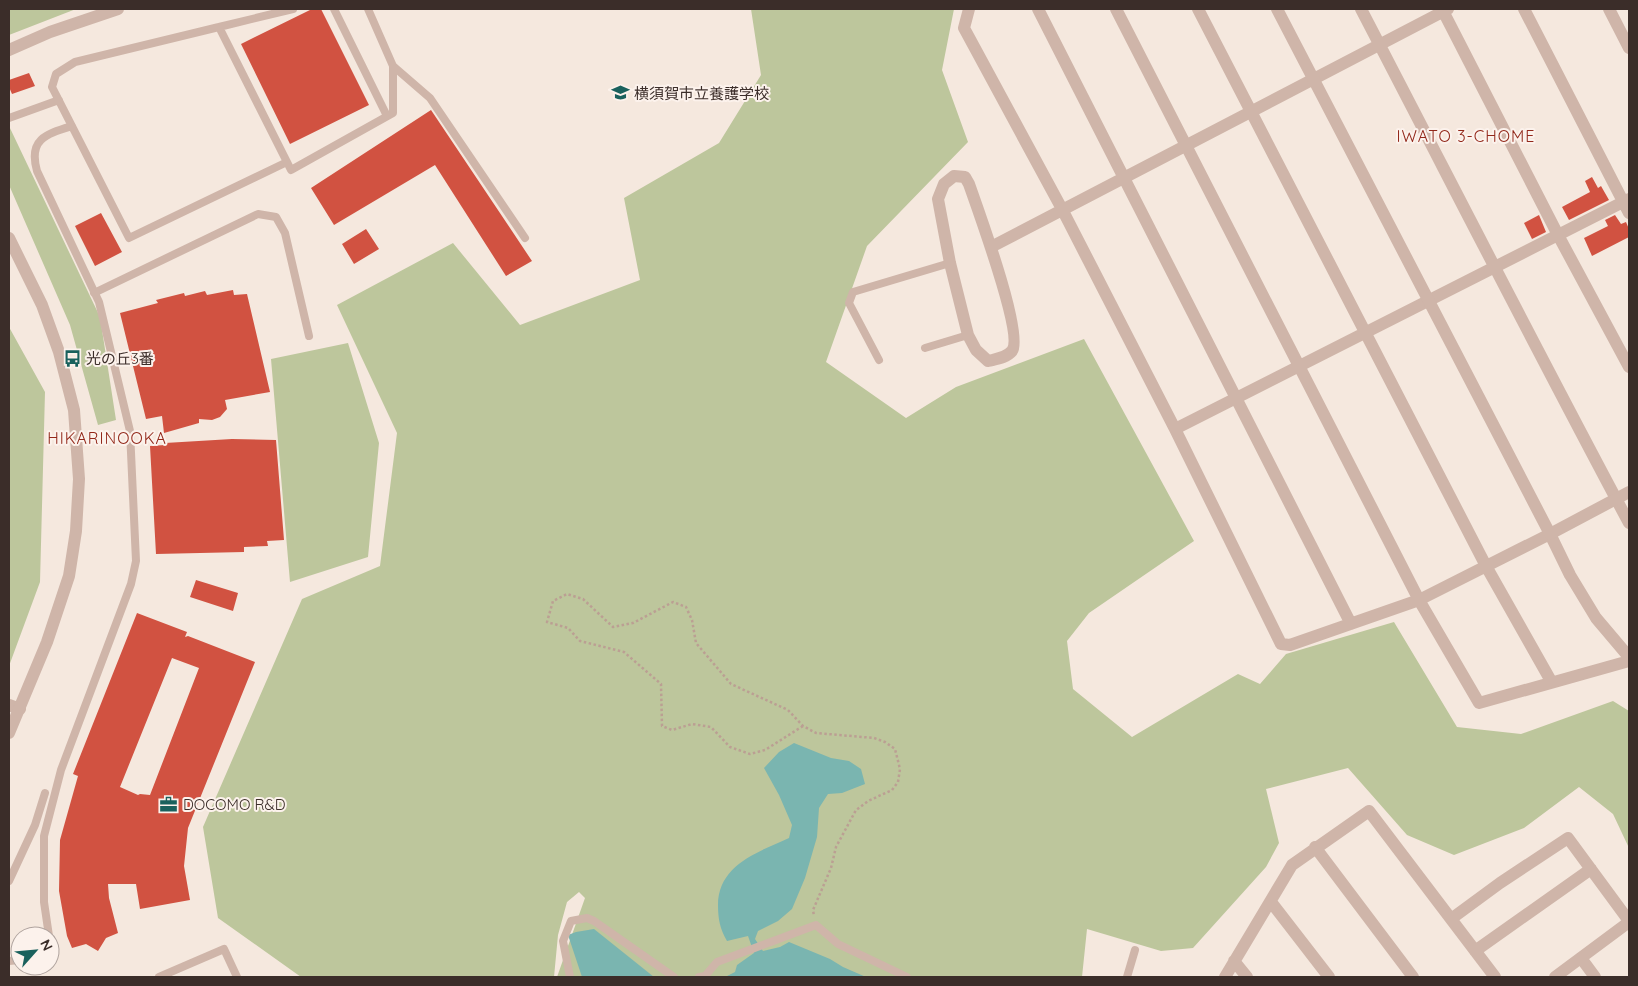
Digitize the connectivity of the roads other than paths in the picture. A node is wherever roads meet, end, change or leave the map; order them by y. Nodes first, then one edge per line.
1 (118, 9) edge
2 (293, 9) edge
3 (334, 9) edge
4 (368, 9) edge
5 (970, 9) edge
6 (1038, 9) edge
7 (1116, 9) edge
8 (1198, 9) edge
9 (1277, 9) edge
10 (1361, 9) edge
11 (1524, 9) edge
12 (1609, 9) edge
13 (1445, 10) edge
14 (219, 27) junction
15 (1379, 45) junction
16 (1629, 48) edge
17 (9, 50) edge
18 (393, 66) junction
19 (1313, 79) junction
20 (59, 100) junction
21 (1251, 111) junction
22 (387, 116) junction
23 (9, 118) edge
24 (72, 126) junction
25 (1186, 146) junction
26 (287, 162) junction
27 (1124, 177) junction
28 (1627, 205) edge
29 (1062, 210) junction
30 (1558, 235) junction
31 (9, 238) edge
32 (524, 238) dead end
33 (991, 246) junction
34 (950, 263) junction
35 (1496, 267) junction
36 (94, 293) junction
37 (1428, 301) junction
38 (1365, 333) junction
39 (968, 335) junction
40 (308, 336) dead end
41 (925, 348) dead end
42 (878, 360) dead end
43 (1298, 366) junction
44 (1629, 367) edge
45 (1237, 398) junction
46 (1175, 429) junction
47 (1629, 492) edge
48 (1616, 499) junction
49 (1629, 523) edge
50 (1550, 534) junction
51 (1486, 566) junction
52 (1419, 600) junction
53 (1351, 624) junction
54 (1629, 659) edge
55 (1552, 681) junction
56 (14, 707) edge
57 (9, 734) edge
58 (45, 793) dead end
59 (1315, 847) junction
60 (1591, 869) junction
61 (9, 881) edge
62 (1271, 902) junction
63 (1451, 919) junction
64 (1629, 921) edge
65 (48, 926) edge
66 (1135, 950) dead end
67 (1475, 951) junction
68 (1581, 958) junction
69 (1234, 961) junction
70 (159, 977) edge
71 (237, 977) edge
72 (570, 977) edge
73 (674, 977) edge
74 (700, 977) edge
75 (907, 977) edge
76 (1127, 977) edge
77 (1225, 977) edge
78 (1246, 977) edge
79 (1329, 977) edge
80 (1413, 977) edge
81 (1495, 977) edge
82 (1555, 977) edge
83 (1595, 977) edge

1 - 17 street
2 - 14 lane
3 - 22 lane
4 - 18 lane
5 - 29 street
6 - 27 street
7 - 25 street
8 - 21 street
9 - 19 street
10 - 15 street
11 - 28 street
12 - 16 street
13 - 15 street
13 - 30 street
14 - 20 lane
14 - 26 lane
15 - 19 street
15 - 35 street
18 - 22 lane
18 - 32 lane
19 - 21 street
19 - 37 street
20 - 23 lane
20 - 24 lane
21 - 25 street
21 - 38 street
22 - 26 lane
24 - 26 lane
24 - 36 lane
25 - 27 street
25 - 43 street
27 - 29 street
27 - 45 street
28 - 30 street
29 - 33 street
29 - 46 street
30 - 35 street
30 - 44 street
31 - 56 street
33 - 34 street
33 - 39 street
34 - 39 street
34 - 42 lane
35 - 37 street
35 - 48 street
36 - 40 lane
36 - 65 lane
37 - 38 street
37 - 50 street
38 - 43 street
38 - 51 street
39 - 41 lane
43 - 45 street
43 - 52 street
45 - 46 street
45 - 53 street
46 - 53 street
47 - 48 street
48 - 49 street
48 - 50 street
50 - 51 street
50 - 54 street
51 - 52 street
51 - 55 street
52 - 53 street
52 - 55 street
54 - 55 street
56 - 57 street
58 - 61 lane
59 - 62 street
59 - 63 street
59 - 80 street
60 - 63 street
60 - 64 street
60 - 67 street
62 - 69 street
62 - 79 street
63 - 67 street
64 - 68 street
66 - 76 lane
67 - 81 street
68 - 82 street
68 - 83 street
69 - 77 street
69 - 78 street
70 - 71 lane
72 - 73 lane
74 - 75 lane

